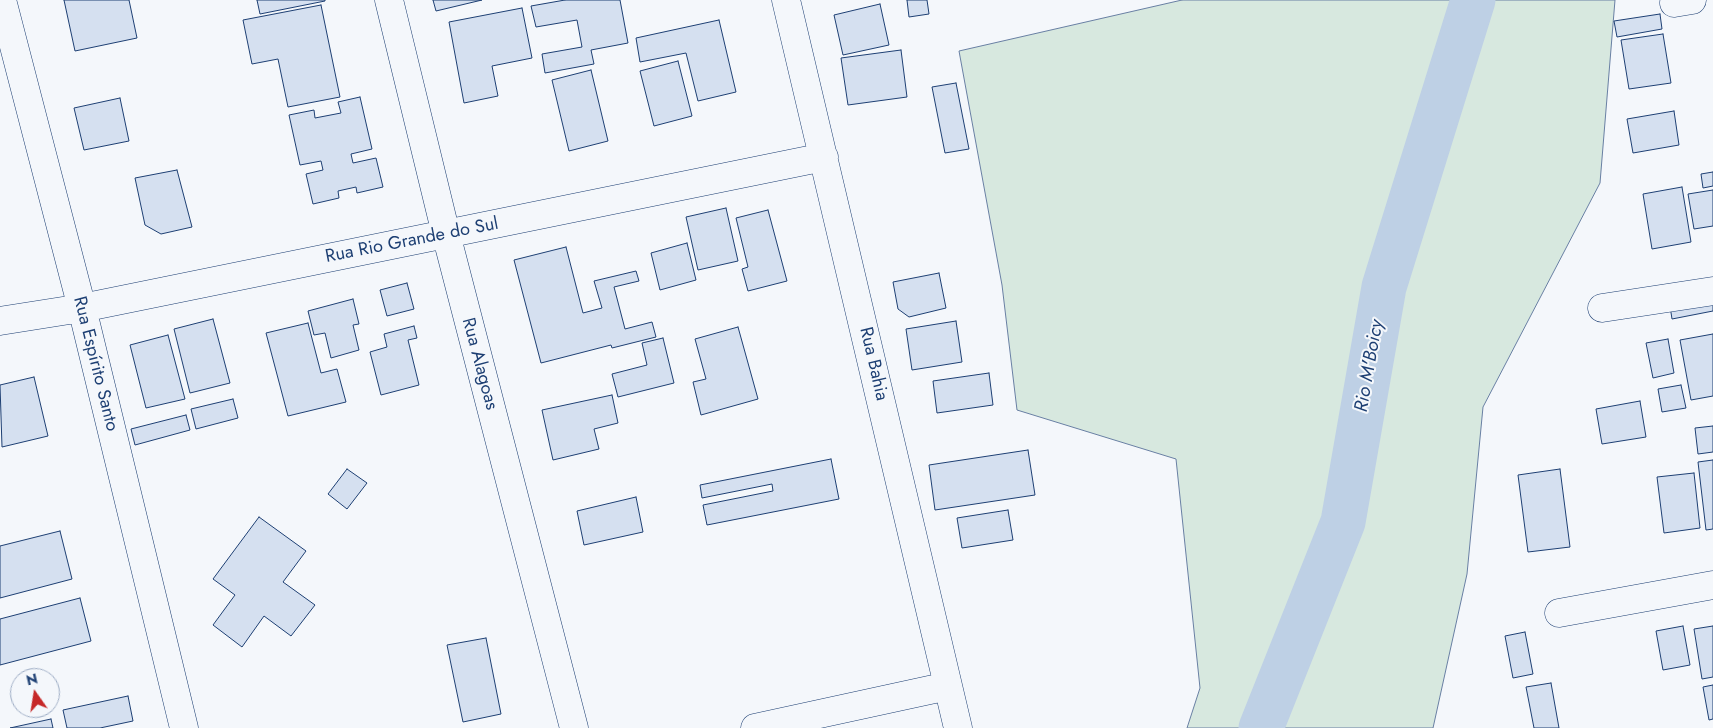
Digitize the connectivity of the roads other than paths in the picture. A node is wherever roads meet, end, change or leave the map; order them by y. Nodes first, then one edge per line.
1 (2, 0) edge
2 (389, 0) edge
3 (786, 0) edge
4 (824, 157) junction
5 (446, 234) junction
6 (1713, 291) edge
7 (82, 308) junction
8 (1602, 308) dead end
9 (0, 321) edge
10 (1713, 585) edge
11 (1559, 613) dead end
12 (948, 686) junction
13 (184, 728) edge
14 (574, 728) edge
15 (755, 728) edge
16 (958, 728) edge

1 - 7 street, Rua Espírito Santo
2 - 5 street, Rua Alagoas
3 - 4 street, Rua Bahia
4 - 5 street, Rua Rio Grande do Sul
4 - 12 street, Rua Bahia
5 - 7 street, Rua Rio Grande do Sul
5 - 14 street, Rua Alagoas
6 - 8 street
7 - 9 street, Rua Rio Grande do Sul
7 - 13 street, Rua Espírito Santo
10 - 11 street
12 - 15 street
12 - 16 street, Rua Bahia

